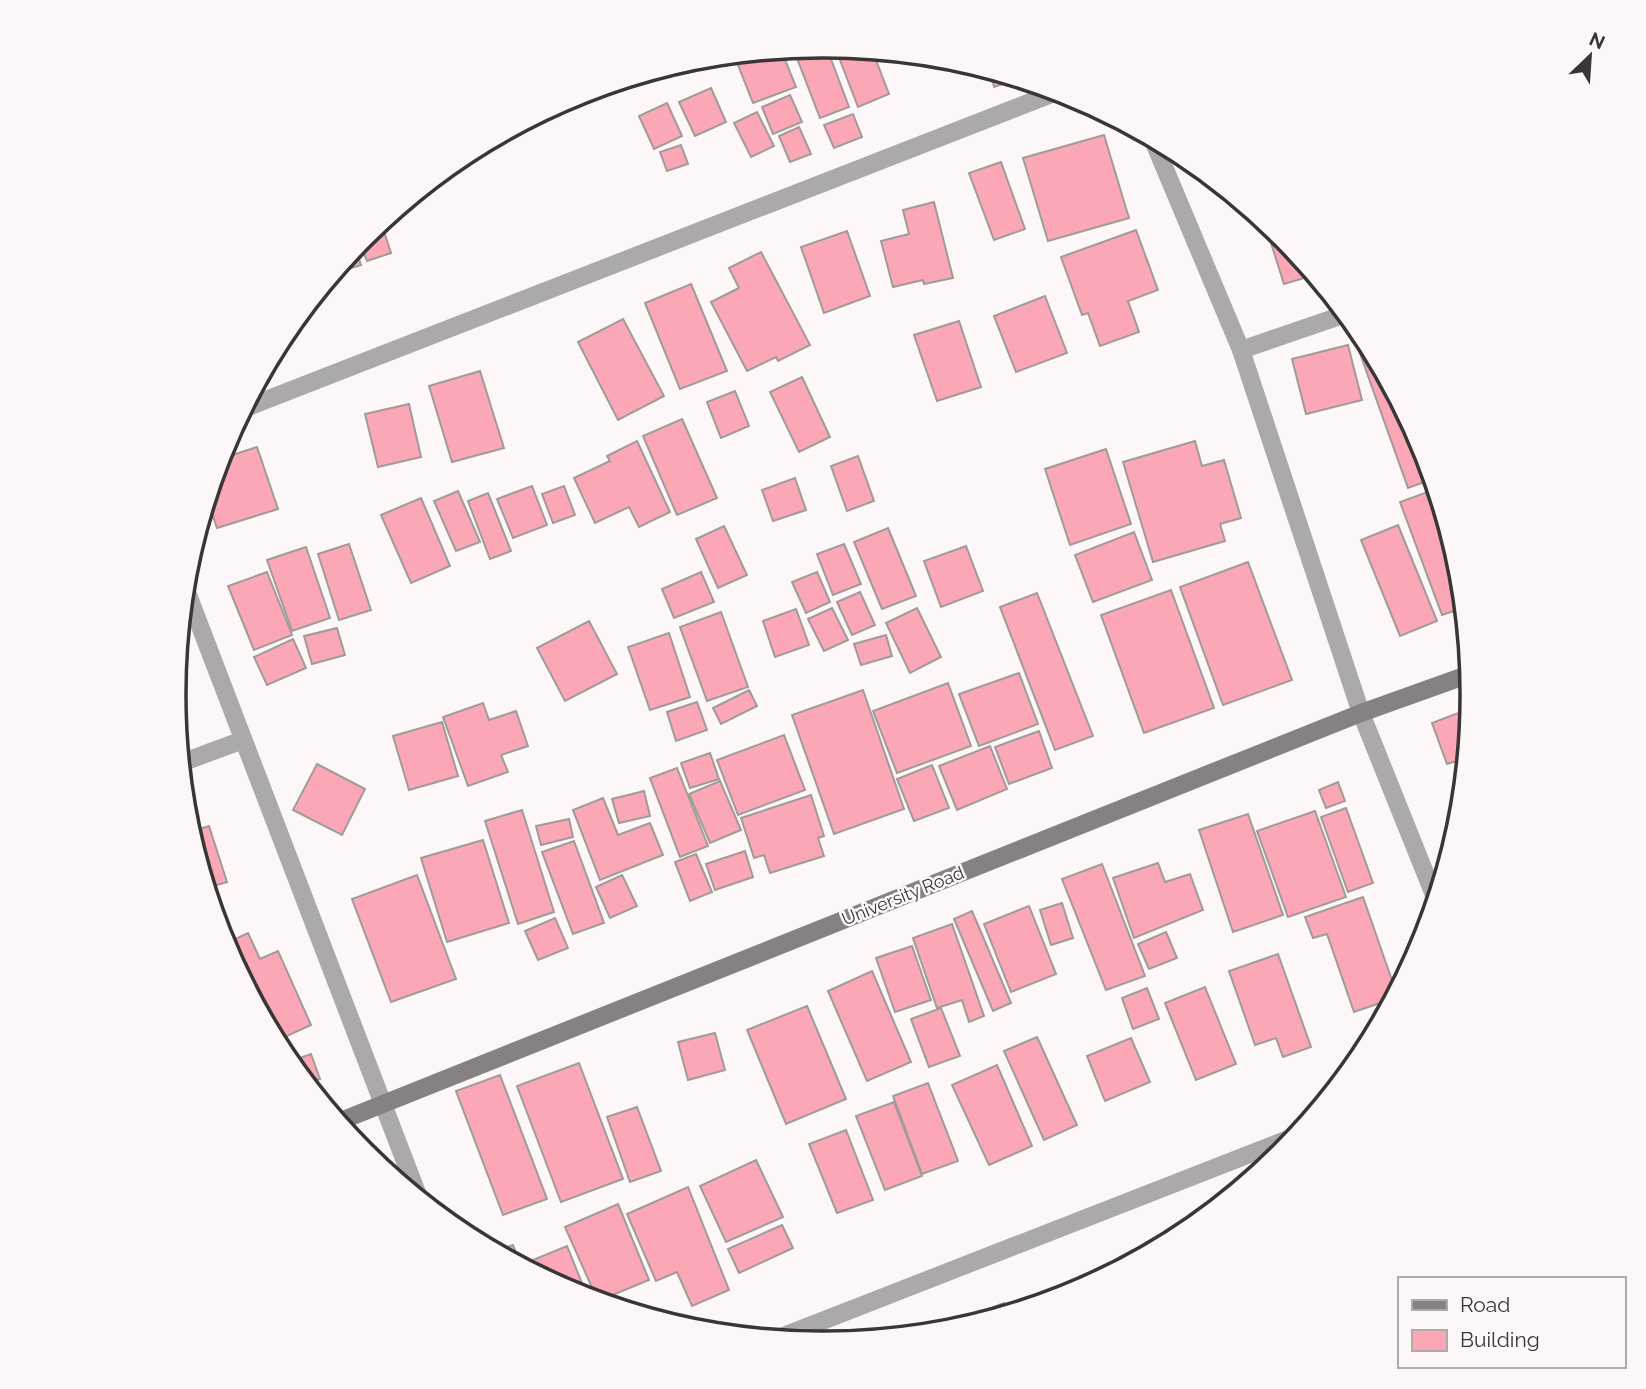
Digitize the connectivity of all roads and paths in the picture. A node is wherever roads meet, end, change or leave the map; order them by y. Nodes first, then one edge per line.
1 (1043, 97) edge
2 (1159, 154) edge
3 (1335, 318) edge
4 (1241, 350) junction
5 (257, 403) edge
6 (193, 607) edge
7 (1459, 678) edge
8 (1361, 713) junction
9 (243, 740) junction
10 (190, 760) edge
11 (1430, 885) edge
12 (384, 1104) junction
13 (348, 1118) edge
14 (1273, 1145) edge
15 (413, 1181) edge
16 (798, 1330) edge

1 - 5 street
2 - 4 street
3 - 4 street
4 - 8 street
6 - 9 street
7 - 8 street, University Road
8 - 11 street
8 - 12 street, University Road
9 - 10 street
9 - 12 street
12 - 13 street, University Road
12 - 15 street
14 - 16 street

